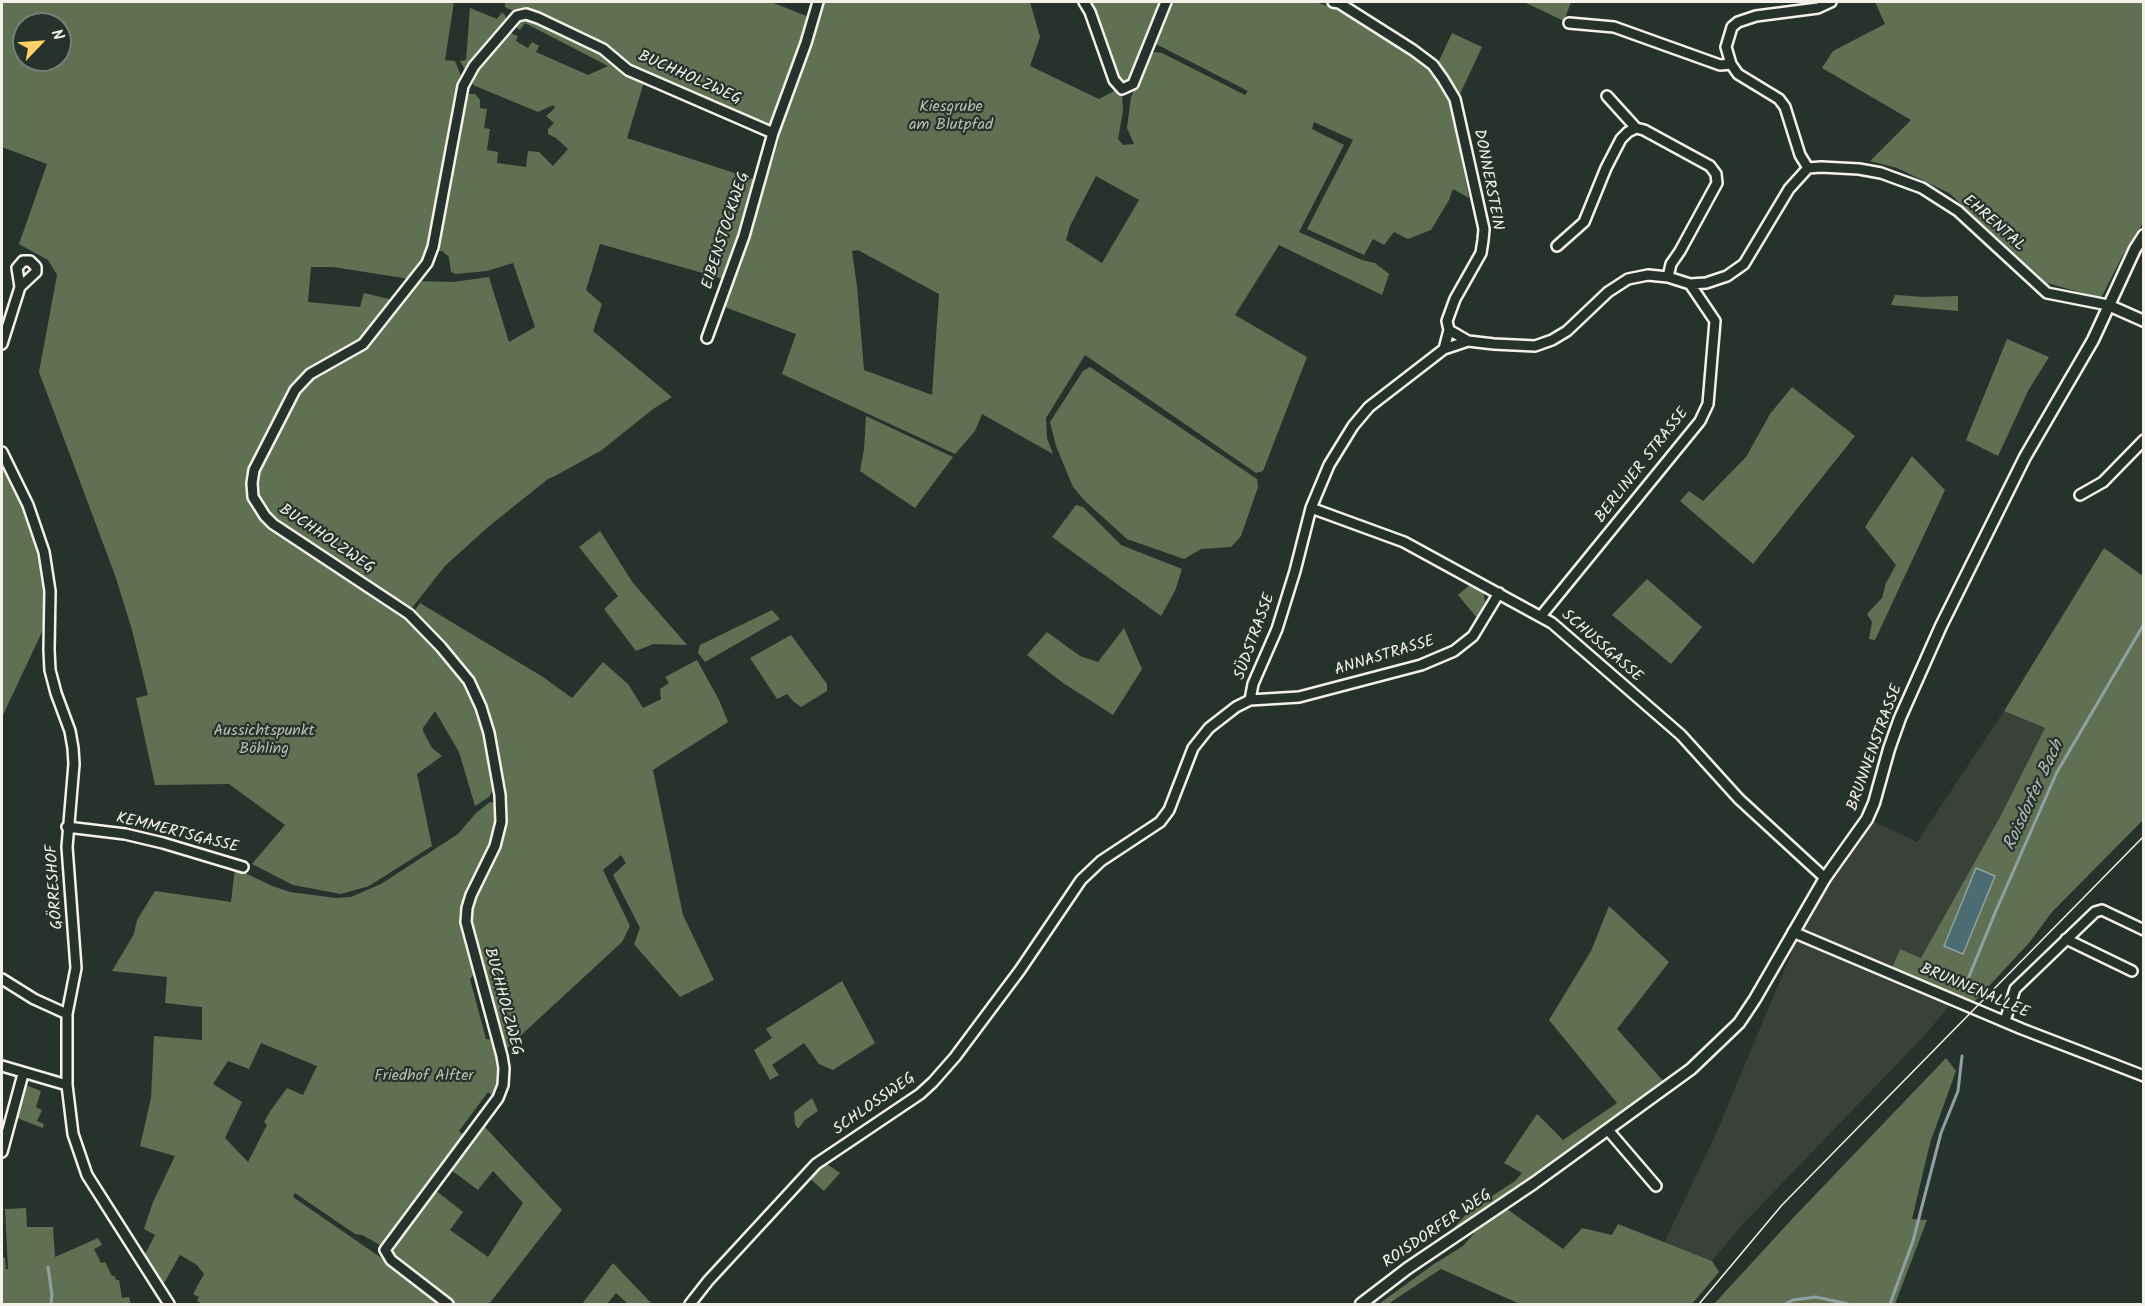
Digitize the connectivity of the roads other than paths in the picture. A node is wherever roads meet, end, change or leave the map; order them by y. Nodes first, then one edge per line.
1 (818, 2) edge
2 (1084, 2) edge
3 (1166, 2) edge
4 (1333, 2) edge
5 (1831, 2) edge
6 (1569, 23) dead end
7 (1731, 64) junction
8 (1607, 96) dead end
9 (1636, 128) junction
10 (773, 133) junction
11 (1809, 168) junction
12 (2144, 234) edge
13 (1557, 246) dead end
14 (1668, 277) junction
15 (1690, 284) junction
16 (20, 287) dead end
17 (2108, 305) junction
18 (2144, 321) edge
19 (1449, 330) junction
20 (707, 338) dead end
21 (1468, 340) junction
22 (2, 344) edge
23 (1444, 349) junction
24 (2144, 440) edge
25 (2, 452) edge
26 (2080, 495) dead end
27 (1311, 508) junction
28 (1499, 592) junction
29 (1541, 616) junction
30 (1250, 700) junction
31 (68, 827) junction
32 (243, 867) dead end
33 (1824, 878) junction
34 (1079, 883) joint
35 (2144, 930) edge
36 (1793, 932) junction
37 (2066, 939) junction
38 (2132, 971) dead end
39 (2, 980) edge
40 (67, 1014) junction
41 (2005, 1021) junction
42 (2, 1066) edge
43 (23, 1074) junction
44 (2144, 1076) edge
45 (67, 1085) junction
46 (1608, 1130) junction
47 (2, 1152) edge
48 (1534, 1183) joint
49 (1656, 1185) dead end
50 (169, 1305) edge
51 (448, 1305) edge
52 (690, 1305) edge
53 (1361, 1305) edge

1 - 10 street, EIBENSTOCKWEG
2 - 3 street
4 - 19 street, DONNERSTEIN
5 - 7 street
6 - 7 street
7 - 11 street
8 - 9 street
9 - 13 street
9 - 14 street
10 - 20 street, EIBENSTOCKWEG
10 - 51 street, BUCHHOLZWEG
11 - 15 street
11 - 17 street, EHRENTAL
12 - 17 street, BRUNNENSTRASSE
14 - 15 street
14 - 21 street
15 - 29 street, BERLINER STRASSE
16 - 22 street
17 - 18 street
17 - 33 street, BRUNNENSTRASSE
19 - 21 street
19 - 23 street, DONNERSTEIN
21 - 23 street
23 - 27 street
24 - 26 street
25 - 31 street, GÖRRESHOF
27 - 28 street, SCHUSSGASSE
27 - 30 street, SÜDSTRASSE
28 - 29 street, SCHUSSGASSE
28 - 30 street, ANNASTRASSE
29 - 33 street, SCHUSSGASSE
30 - 34 street, SÜDSTRASSE
31 - 32 street, KEMMERTSGASSE
31 - 40 street, GÖRRESHOF
33 - 36 street, BRUNNENSTRASSE
34 - 52 street, SCHLOSSWEG
35 - 37 street
36 - 41 street, BRUNNENALLEE
36 - 46 street, BRUNNENSTRASSE
37 - 38 street
37 - 41 street
39 - 40 street
40 - 45 street, GÖRRESHOF
41 - 44 street, BRUNNENALLEE
42 - 43 street
43 - 45 street
43 - 47 street
45 - 50 street, GÖRRESHOF
46 - 48 street, BRUNNENSTRASSE
46 - 49 street
48 - 53 street, ROISDORFER WEG

